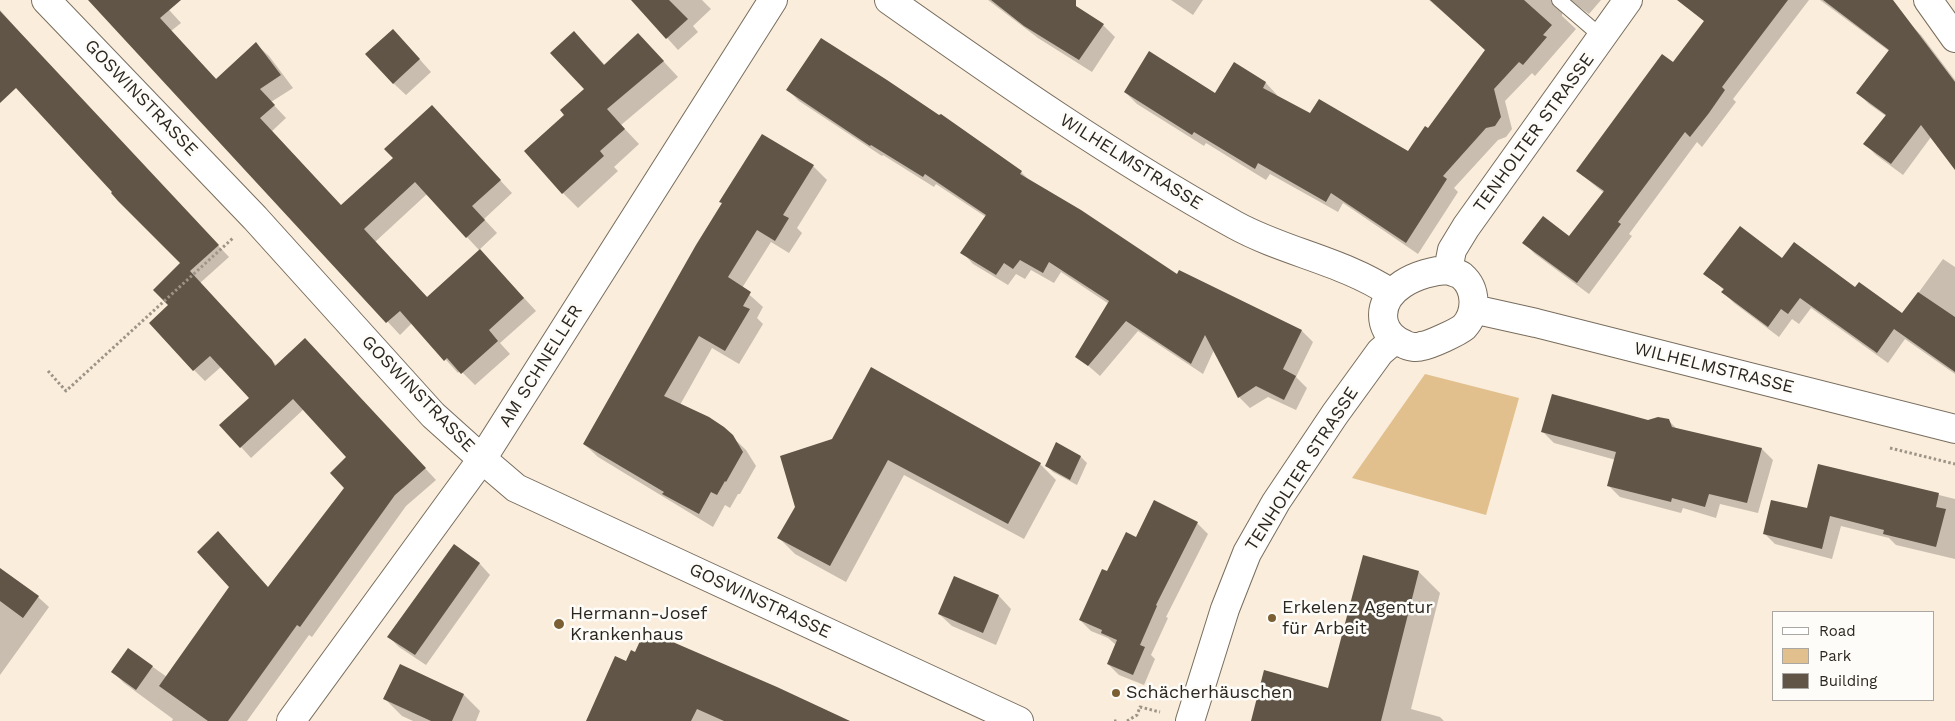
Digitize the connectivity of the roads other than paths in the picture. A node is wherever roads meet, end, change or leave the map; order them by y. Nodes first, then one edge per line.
1 (46, 0) edge
2 (773, 0) edge
3 (889, 0) edge
4 (1559, 0) edge
5 (1628, 0) edge
6 (1928, 0) edge
7 (1602, 37) junction
8 (1955, 38) edge
9 (1448, 270) junction
10 (1391, 292) junction
11 (1473, 309) junction
12 (1394, 340) junction
13 (1955, 428) edge
14 (482, 459) junction
15 (291, 721) edge
16 (1019, 721) edge
17 (1190, 721) edge

1 - 14 street, GOSWINSTRASSE
2 - 14 street, AM SCHNELLER
3 - 10 street, WILHELMSTRASSE
4 - 7 lane
5 - 7 street, TENHOLTER STRASSE
6 - 8 street
7 - 9 street, TENHOLTER STRASSE
9 - 10 street
9 - 11 street
10 - 12 street
11 - 12 street
11 - 13 street, WILHELMSTRASSE
12 - 17 street, TENHOLTER STRASSE
14 - 15 street, AM SCHNELLER
14 - 16 street, GOSWINSTRASSE

